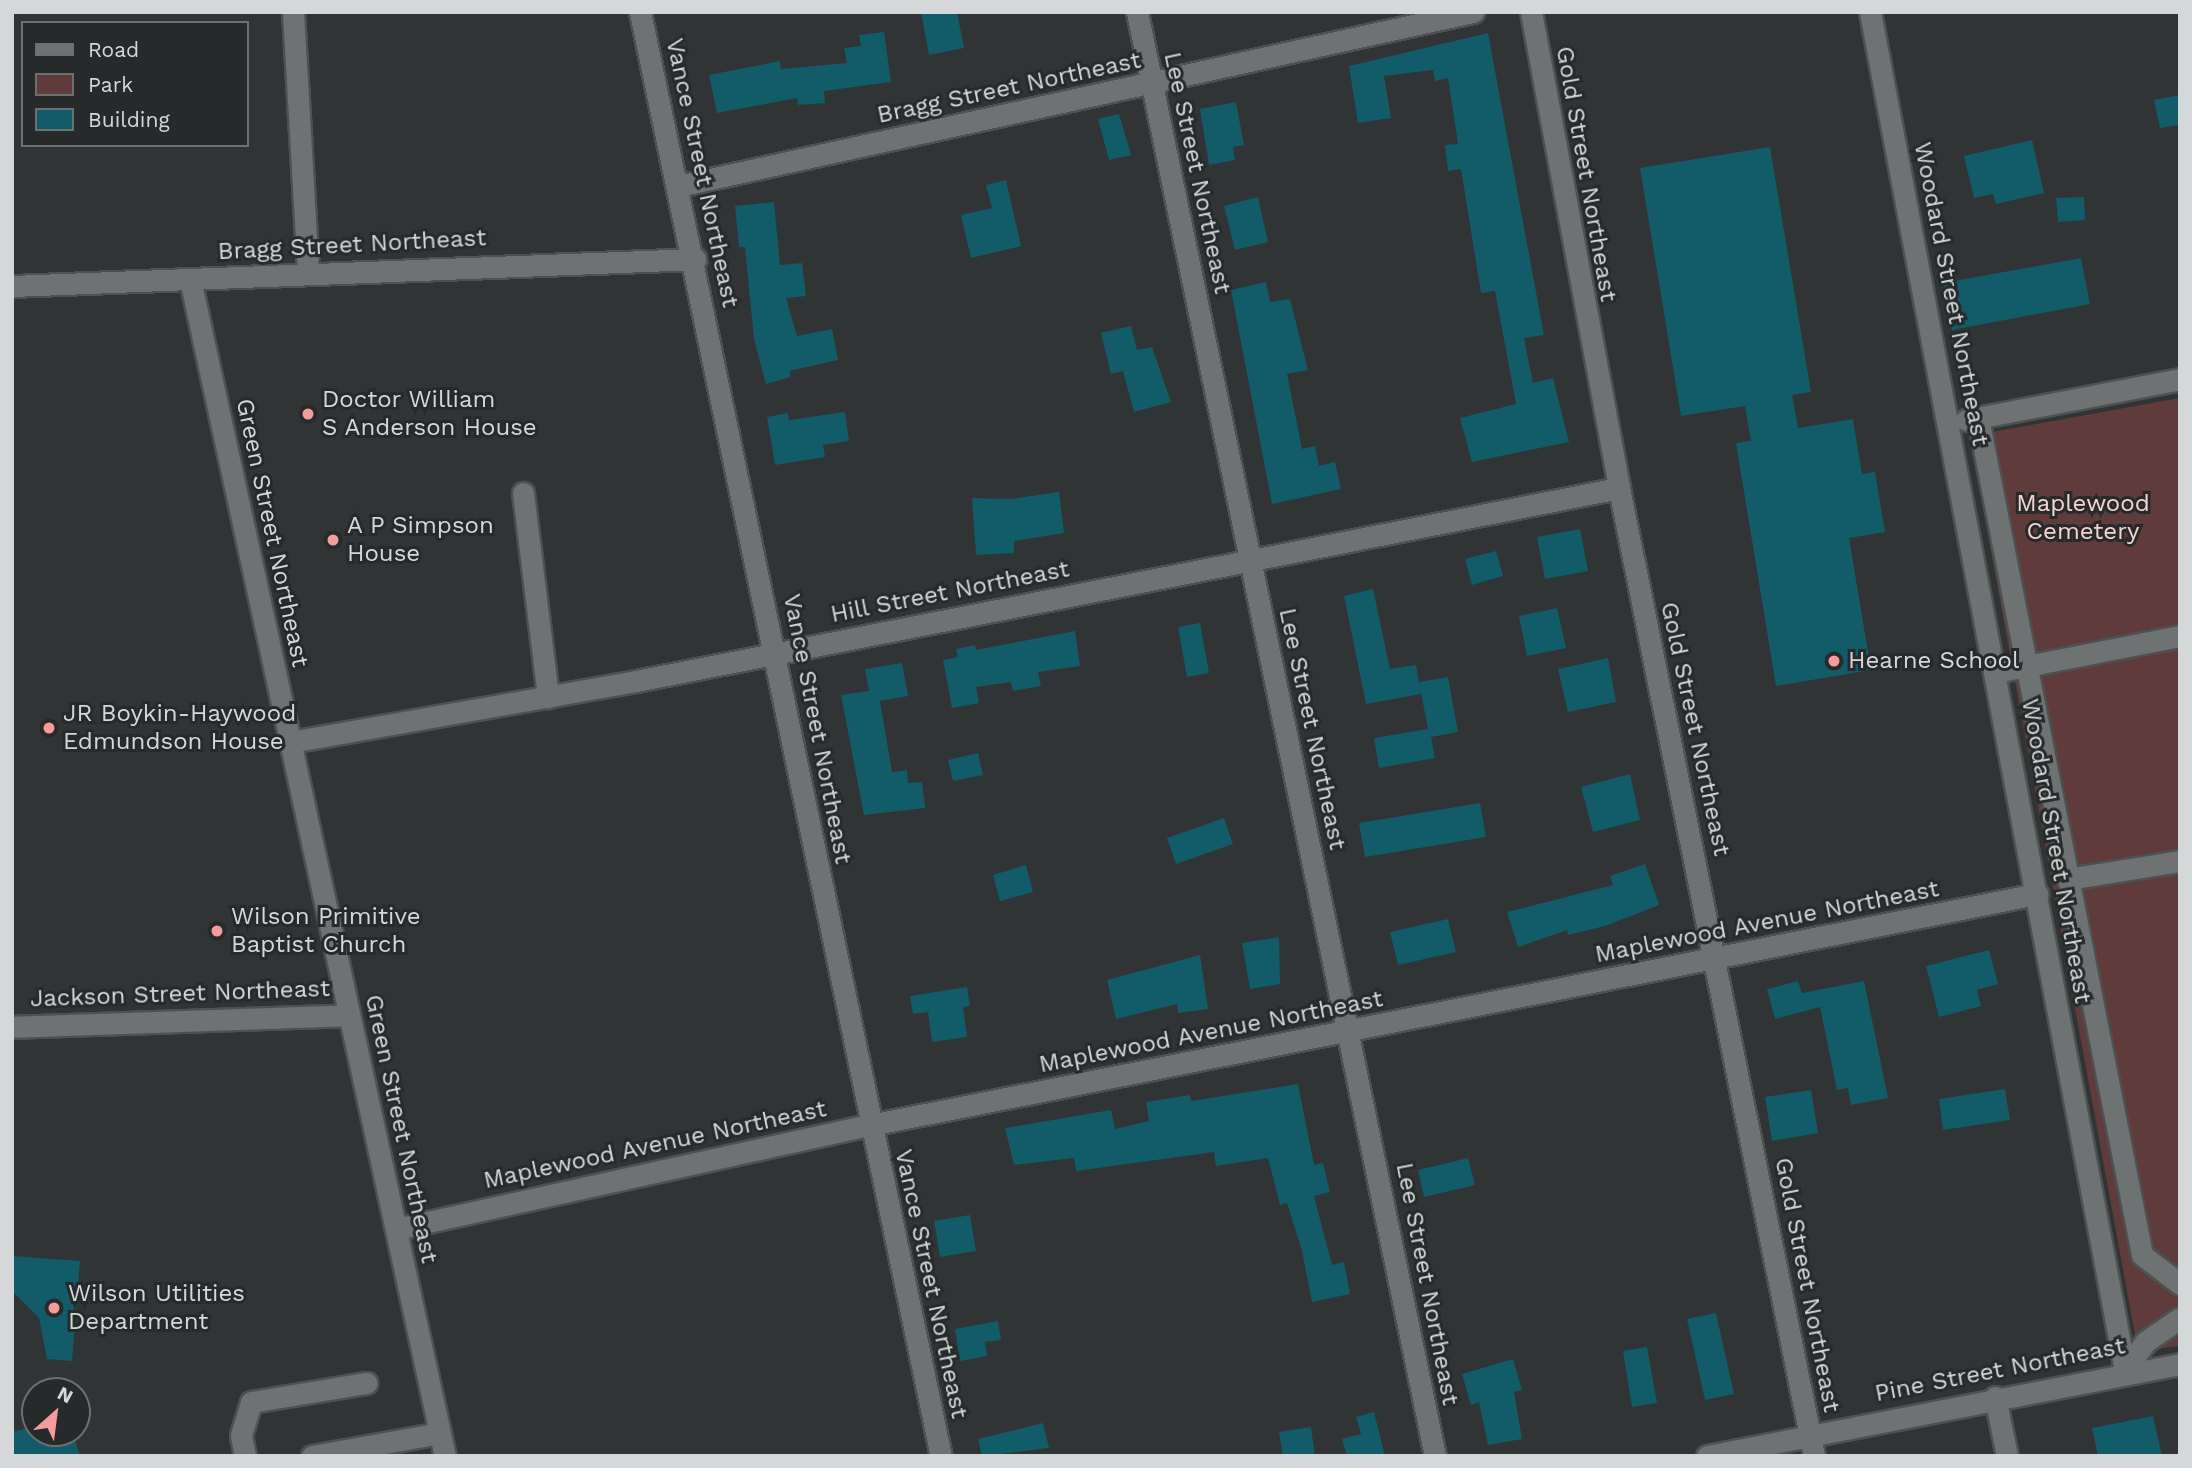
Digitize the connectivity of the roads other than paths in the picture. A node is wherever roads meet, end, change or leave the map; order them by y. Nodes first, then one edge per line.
1 (293, 12) edge
2 (640, 12) edge
3 (1137, 12) edge
4 (1473, 12) edge
5 (1531, 12) edge
6 (1870, 12) edge
7 (1152, 84) junction
8 (678, 186) junction
9 (695, 259) junction
10 (308, 274) junction
11 (190, 279) junction
12 (12, 286) edge
13 (2180, 379) edge
14 (1978, 418) junction
15 (1950, 423) junction
16 (1619, 488) junction
17 (523, 493) dead end
18 (1250, 560) junction
19 (2180, 636) edge
20 (776, 654) junction
21 (2026, 666) junction
22 (1996, 672) junction
23 (548, 697) junction
24 (290, 742) junction
25 (2180, 860) edge
26 (2068, 879) junction
27 (2037, 894) junction
28 (1715, 961) junction
29 (349, 1015) junction
30 (12, 1027) edge
31 (1351, 1031) junction
32 (870, 1125) junction
33 (396, 1229) junction
34 (2180, 1284) edge
35 (2180, 1318) edge
36 (2180, 1364) edge
37 (2125, 1370) junction
38 (366, 1383) dead end
39 (1995, 1397) junction
40 (440, 1433) junction
41 (1810, 1434) junction
42 (245, 1456) edge
43 (312, 1456) edge
44 (445, 1456) edge
45 (941, 1456) edge
46 (1435, 1456) edge
47 (1707, 1456) edge
48 (1814, 1456) edge
49 (2007, 1456) edge

1 - 10 street
2 - 8 street, Vance Street Northeast
3 - 7 street, Lee Street Northeast
4 - 7 street, Bragg Street Northeast
5 - 16 street, Gold Street Northeast
6 - 15 street, Woodard Street Northeast
7 - 8 street, Bragg Street Northeast
7 - 18 street, Lee Street Northeast
8 - 9 street, Vance Street Northeast
9 - 10 street, Bragg Street Northeast
9 - 20 street, Vance Street Northeast
10 - 11 street, Bragg Street Northeast
11 - 12 street, Bragg Street Northeast
11 - 24 street, Green Street Northeast
13 - 14 street
14 - 15 street
14 - 21 street
15 - 22 street, Woodard Street Northeast
16 - 18 street, Hill Street Northeast
16 - 28 street, Gold Street Northeast
17 - 23 street
18 - 20 street, Hill Street Northeast
18 - 31 street, Lee Street Northeast
19 - 21 street
20 - 23 street, Hill Street Northeast
20 - 32 street, Vance Street Northeast
21 - 22 street
21 - 26 street
22 - 27 street, Woodard Street Northeast
23 - 24 street, Hill Street Northeast
24 - 29 street, Green Street Northeast
25 - 26 street
26 - 34 street
27 - 28 street, Maplewood Avenue Northeast
27 - 37 street, Woodard Street Northeast
28 - 31 street, Maplewood Avenue Northeast
28 - 41 street, Gold Street Northeast
29 - 30 street, Jackson Street Northeast
29 - 33 street, Green Street Northeast
31 - 32 street, Maplewood Avenue Northeast
31 - 46 street, Lee Street Northeast
32 - 33 street, Maplewood Avenue Northeast
32 - 45 street, Vance Street Northeast
33 - 40 street, Green Street Northeast
35 - 37 street
36 - 37 street, Pine Street Northeast
37 - 39 street, Pine Street Northeast
38 - 42 street
39 - 41 street, Pine Street Northeast
39 - 49 street
40 - 43 street
40 - 44 street, Green Street Northeast
41 - 47 street, Pine Street Northeast
41 - 48 street, Gold Street Northeast

